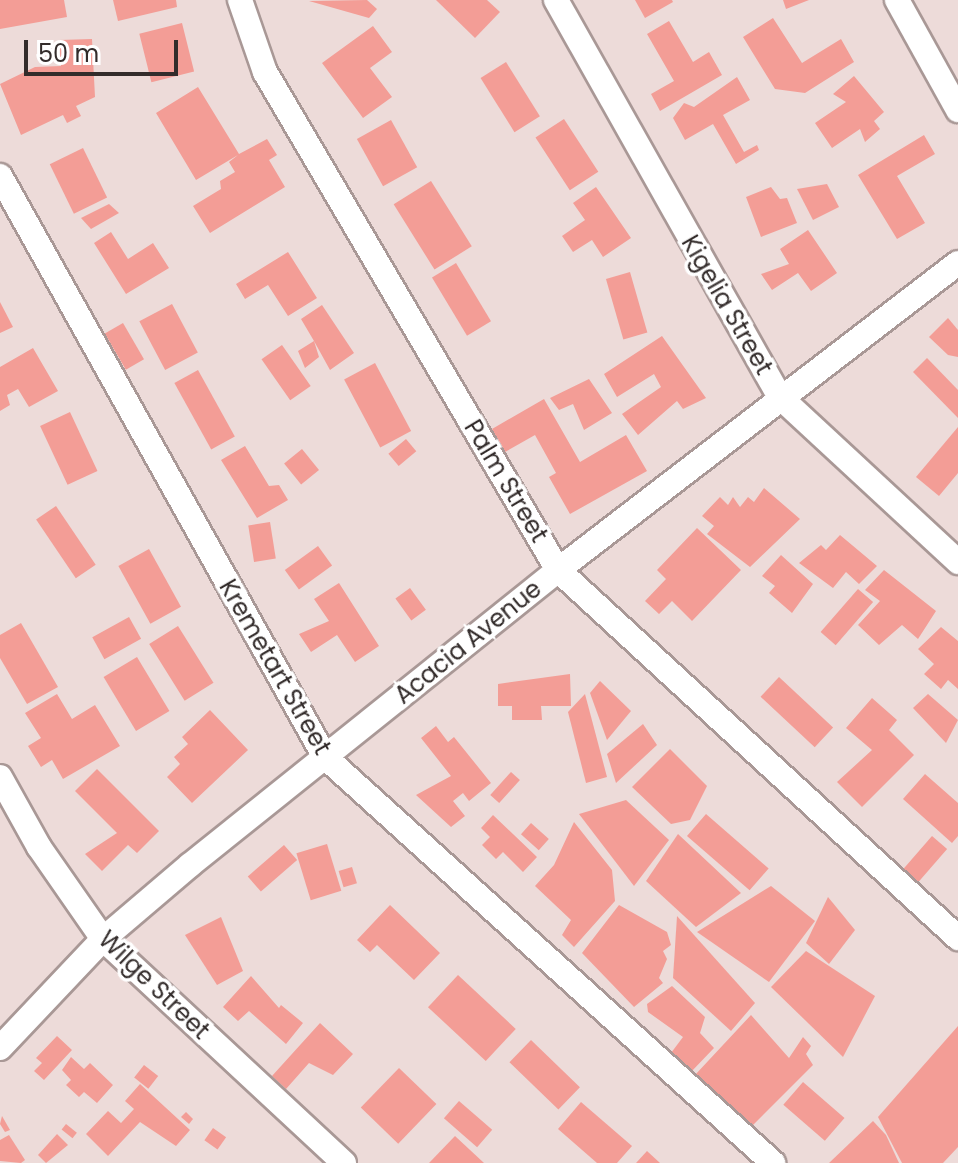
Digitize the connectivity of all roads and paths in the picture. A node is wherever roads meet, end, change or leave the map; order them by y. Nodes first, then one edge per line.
1 (240, 0) edge
2 (556, 0) edge
3 (897, 0) edge
4 (958, 110) edge
5 (0, 176) edge
6 (958, 263) edge
7 (780, 397) junction
8 (958, 562) edge
9 (558, 570) junction
10 (325, 757) junction
11 (0, 777) edge
12 (958, 938) edge
13 (103, 939) junction
14 (0, 1048) edge
15 (344, 1163) edge
16 (773, 1163) edge

1 - 9 street, Palm Street
2 - 7 street, Kigelia Street
3 - 4 street
5 - 10 street, Kremetart Street
6 - 7 street, Acacia Avenue
7 - 8 street, Kigelia Street
7 - 9 street, Acacia Avenue
9 - 10 street, Acacia Avenue
9 - 12 street, Palm Street
10 - 13 street, Acacia Avenue
10 - 16 street, Kremetart Street
11 - 13 street, Wilge Street
13 - 14 street, Acacia Avenue
13 - 15 street, Wilge Street

